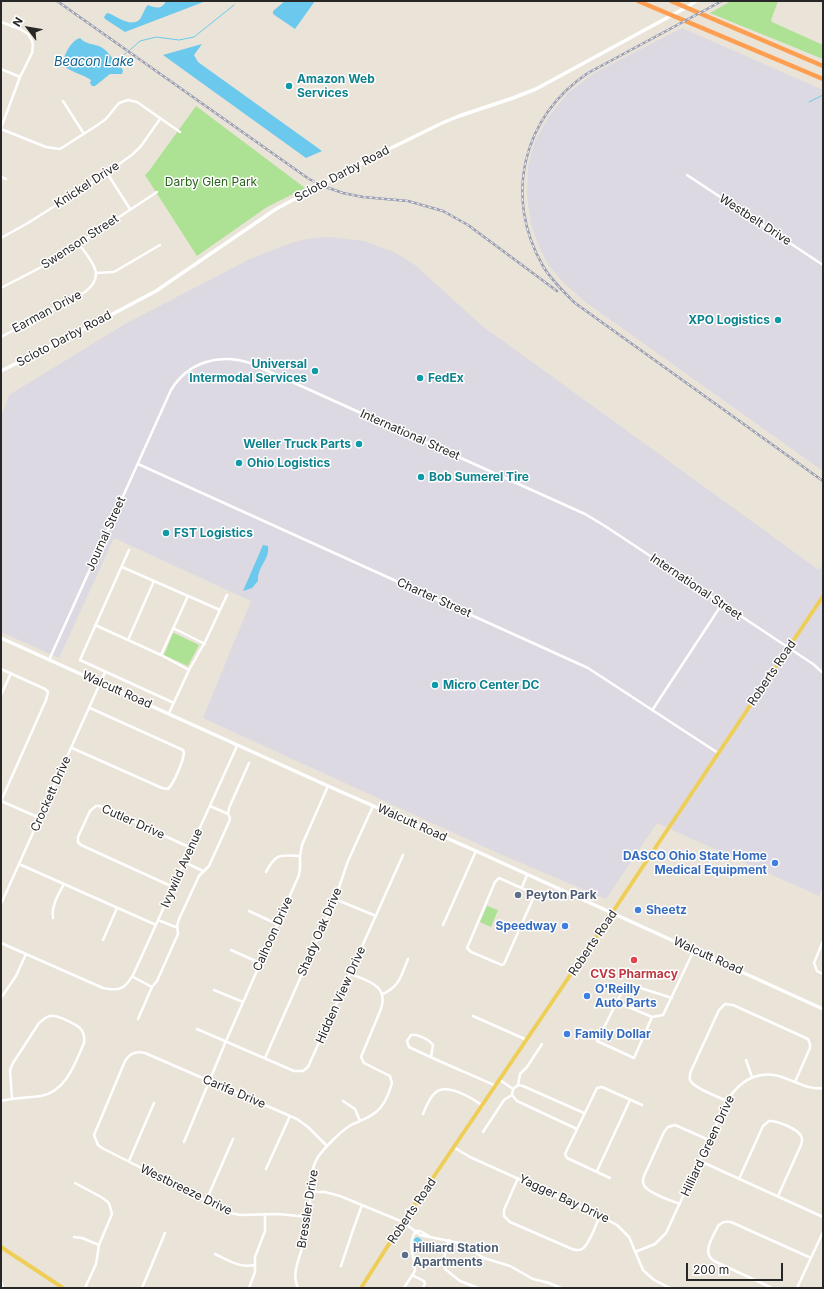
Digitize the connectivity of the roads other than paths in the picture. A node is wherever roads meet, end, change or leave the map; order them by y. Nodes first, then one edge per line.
1 (638, 1) edge
2 (671, 1) edge
3 (696, 1) edge
4 (1, 22) edge
5 (823, 66) edge
6 (1, 69) edge
7 (20, 77) junction
8 (823, 80) edge
9 (63, 101) dead end
10 (160, 118) junction
11 (1, 128) edge
12 (180, 132) dead end
13 (84, 134) junction
14 (107, 173) junction
15 (686, 175) dead end
16 (1, 177) edge
17 (6, 179) dead end
18 (157, 192) dead end
19 (130, 209) junction
20 (1, 238) edge
21 (79, 244) junction
22 (160, 245) dead end
23 (823, 265) edge
24 (97, 273) junction
25 (1, 288) edge
26 (1, 337) edge
27 (1, 371) edge
28 (163, 407) joint
29 (138, 464) junction
30 (129, 550) dead end
31 (122, 567) junction
32 (154, 581) junction
33 (227, 595) dead end
34 (188, 596) junction
35 (823, 596) edge
36 (722, 604) junction
37 (220, 610) junction
38 (95, 625) junction
39 (173, 628) junction
40 (1, 638) edge
41 (128, 640) junction
42 (205, 644) junction
43 (789, 648) junction
44 (161, 655) junction
45 (49, 660) junction
46 (1, 669) edge
47 (189, 670) junction
48 (106, 672) junction
49 (11, 673) junction
50 (823, 673) edge
51 (101, 683) junction
52 (1, 696) edge
53 (174, 703) junction
54 (90, 708) junction
55 (653, 709) junction
56 (169, 713) junction
57 (237, 746) junction
58 (72, 748) junction
59 (718, 753) junction
60 (249, 763) dead end
61 (328, 786) junction
62 (1, 800) edge
63 (210, 806) junction
64 (373, 806) junction
65 (228, 814) junction
66 (40, 818) junction
67 (191, 848) junction
68 (476, 851) junction
69 (403, 855) dead end
70 (300, 856) junction
71 (184, 862) junction
72 (19, 864) junction
73 (203, 871) junction
74 (266, 872) dead end
75 (527, 875) junction
76 (64, 884) junction
77 (174, 887) junction
78 (522, 887) junction
79 (335, 899) junction
80 (1, 904) edge
81 (117, 908) junction
82 (249, 911) dead end
83 (612, 913) junction
84 (376, 916) junction
85 (53, 918) dead end
86 (158, 920) junction
87 (277, 924) junction
88 (156, 925) junction
89 (443, 925) dead end
90 (178, 928) junction
91 (103, 940) dead end
92 (823, 941) edge
93 (1, 943) edge
94 (231, 950) dead end
95 (694, 950) junction
96 (26, 954) junction
97 (408, 959) dead end
98 (260, 963) junction
99 (351, 974) junction
100 (823, 974) edge
101 (133, 976) junction
102 (152, 987) junction
103 (214, 990) dead end
104 (383, 994) junction
105 (1, 998) edge
106 (672, 998) junction
107 (243, 1002) junction
108 (617, 1002) junction
109 (823, 1009) edge
110 (473, 1016) dead end
111 (652, 1017) junction
112 (138, 1019) dead end
113 (197, 1029) dead end
114 (226, 1041) junction
115 (527, 1041) junction
116 (542, 1044) dead end
117 (431, 1057) junction
118 (265, 1058) junction
119 (746, 1060) dead end
120 (752, 1077) junction
121 (500, 1080) junction
122 (210, 1081) junction
123 (795, 1082) junction
124 (518, 1085) junction
125 (496, 1086) junction
126 (823, 1088) edge
127 (513, 1089) junction
128 (512, 1095) junction
129 (12, 1099) junction
130 (630, 1100) junction
131 (1, 1101) edge
132 (343, 1101) dead end
133 (727, 1101) junction
134 (154, 1103) dead end
135 (642, 1105) dead end
136 (483, 1106) junction
137 (584, 1113) junction
138 (423, 1114) dead end
139 (290, 1116) junction
140 (360, 1121) junction
141 (577, 1129) junction
142 (483, 1132) dead end
143 (233, 1139) dead end
144 (95, 1140) joint
145 (709, 1140) junction
146 (184, 1142) dead end
147 (327, 1146) junction
148 (455, 1148) junction
149 (129, 1161) junction
150 (700, 1161) junction
151 (266, 1169) dead end
152 (597, 1171) junction
153 (518, 1178) junction
154 (610, 1178) dead end
155 (739, 1179) junction
156 (76, 1183) dead end
157 (310, 1192) junction
158 (778, 1196) junction
159 (206, 1201) junction
160 (680, 1204) junction
161 (362, 1206) junction
162 (265, 1214) junction
163 (600, 1216) junction
164 (309, 1217) junction
165 (823, 1217) edge
166 (404, 1222) junction
167 (416, 1231) junction
168 (823, 1232) edge
169 (165, 1233) dead end
170 (74, 1237) dead end
171 (449, 1240) junction
172 (100, 1244) junction
173 (1, 1247) edge
174 (635, 1252) junction
175 (215, 1254) dead end
176 (811, 1258) junction
177 (254, 1265) junction
178 (341, 1266) dead end
179 (412, 1275) junction
180 (1, 1282) edge
181 (60, 1287) edge
182 (424, 1287) edge
183 (3, 1288) edge
184 (85, 1288) edge
185 (142, 1288) edge
186 (249, 1288) edge
187 (298, 1288) edge
188 (361, 1288) edge
189 (404, 1288) edge
190 (478, 1288) edge
191 (561, 1288) edge
192 (670, 1288) edge
193 (772, 1288) edge
194 (798, 1288) edge

1 - 8 highway
2 - 5 highway
3 - 27 street, Scioto Darby Road
4 - 7 street
6 - 7 street
7 - 11 street
9 - 13 street
10 - 12 street
10 - 13 street
10 - 14 street, Knickel Drive
11 - 13 street
14 - 19 street
14 - 20 street, Knickel Drive
15 - 23 street, Westbelt Drive
16 - 17 street
18 - 19 street, Swenson Street
19 - 21 street, Swenson Street
21 - 24 street
21 - 25 street, Swenson Street
22 - 24 street
24 - 26 street, Earman Drive
28 - 29 street, Journal Street
28 - 36 street, International Street
29 - 45 street, Journal Street
29 - 55 street, Charter Street
30 - 31 street
31 - 32 street
31 - 38 street
32 - 34 street
32 - 41 street
33 - 37 street
34 - 37 street
34 - 39 street
35 - 43 main road, Roberts Road
36 - 43 street, International Street
36 - 55 street
37 - 42 street
38 - 41 street
38 - 48 street
39 - 42 street
39 - 44 street
40 - 45 street, Walcutt Road
41 - 44 street
42 - 47 street
43 - 50 street, International Street
43 - 59 main road, Roberts Road
44 - 47 street
45 - 51 street, Walcutt Road
46 - 49 street
47 - 53 street
48 - 51 street, Crockett Drive
48 - 53 street
49 - 52 street
49 - 62 street
51 - 54 street, Crockett Drive
51 - 56 street, Walcutt Road
53 - 56 street
54 - 58 street, Crockett Drive
54 - 58 street
55 - 59 street, Charter Street
56 - 57 street, Walcutt Road
57 - 61 street, Walcutt Road
57 - 63 street, Ivywild Avenue
58 - 66 street, Crockett Drive
59 - 83 main road, Roberts Road
60 - 65 street
61 - 64 street, Walcutt Road
61 - 70 street, Calhoon Drive
62 - 66 street
63 - 65 street
63 - 67 street, Ivywild Avenue
64 - 68 street, Walcutt Road
64 - 79 street, Shady Oak Drive
65 - 73 street
66 - 72 street, Crockett Drive
67 - 71 street, Ivywild Avenue
67 - 77 street, Cutler Drive
68 - 75 street, Walcutt Road
68 - 89 street
69 - 84 street, Hidden View Drive
70 - 74 street
70 - 87 street, Calhoon Drive
71 - 73 street
71 - 77 street, Ivywild Avenue
72 - 76 street
72 - 80 street, Crockett Drive
73 - 90 street
75 - 78 street
75 - 83 street, Walcutt Road
76 - 81 street
76 - 85 street
77 - 86 street, Ivywild Avenue
78 - 78 street
79 - 84 street
79 - 118 street, Shady Oak Drive
81 - 88 street
81 - 91 street
82 - 87 street
83 - 95 street, Walcutt Road
83 - 115 main road, Roberts Road
84 - 99 street, Hidden View Drive
86 - 88 street, Ivywild Avenue
86 - 90 street
87 - 98 street, Calhoon Drive
88 - 101 street, Ivywild Avenue
90 - 102 street
92 - 100 street
93 - 96 street
94 - 98 street
95 - 106 street
95 - 109 street, Walcutt Road
96 - 101 street, Ivywild Avenue
96 - 105 street
97 - 104 street
98 - 107 street, Calhoon Drive
99 - 104 street
99 - 118 street, Hidden View Drive
101 - 102 street
102 - 112 street
103 - 107 street
104 - 140 street, Bressler Drive
106 - 108 street
106 - 111 street
107 - 114 street, Calhoon Drive
108 - 111 street
108 - 111 street
110 - 115 street
113 - 114 street
114 - 118 street
114 - 122 street, Calhoon Drive
115 - 121 main road, Roberts Road
116 - 124 street
117 - 117 street
117 - 125 street
119 - 120 street
120 - 123 street, Hilliard Green Drive
120 - 133 street, Hilliard Green Drive
121 - 125 main road, Roberts Road
121 - 127 street
122 - 139 street, Carifa Drive
122 - 144 street, Carifa Drive
122 - 146 street, Calhoon Drive
123 - 126 street, Hilliard Green Drive
123 - 133 street
124 - 127 street
124 - 137 street
125 - 136 main road, Roberts Road
127 - 128 street
128 - 141 street
128 - 142 street
129 - 129 street
129 - 131 street
130 - 135 street
130 - 137 street
130 - 152 street
132 - 140 street
133 - 145 street, Hilliard Green Drive
134 - 149 street
136 - 138 street
136 - 148 main road, Roberts Road
137 - 141 street
139 - 147 street, Carifa Drive
139 - 151 street
140 - 147 street, Bressler Drive
141 - 152 street
143 - 159 street
144 - 149 street, Westbreeze Drive
145 - 150 street, Hilliard Green Drive
145 - 160 street
147 - 157 street, Bressler Drive
148 - 153 street, Yagger Bay Drive
148 - 166 main road, Roberts Road
149 - 159 street, Westbreeze Drive
150 - 155 street
150 - 160 street, Hilliard Green Drive
152 - 154 street
153 - 163 street, Yagger Bay Drive
153 - 163 street
155 - 158 street
155 - 158 street
156 - 172 street
157 - 161 street
157 - 164 street, Bressler Drive
158 - 165 street
159 - 162 street, Westbreeze Drive
160 - 174 street, Hilliard Green Drive
161 - 166 street
161 - 178 street
162 - 164 street, Westbreeze Drive
162 - 177 street
163 - 174 street, Yagger Bay Drive
164 - 187 street, Bressler Drive
166 - 167 street
166 - 188 main road, Roberts Road
167 - 171 street
167 - 179 street
168 - 176 street
169 - 185 street
170 - 172 street
171 - 190 street
171 - 191 street
172 - 184 street
173 - 181 main road
174 - 192 street, Yagger Bay Drive
175 - 177 street
176 - 193 street
176 - 194 street
177 - 186 street
179 - 182 street
179 - 189 street
180 - 183 street

